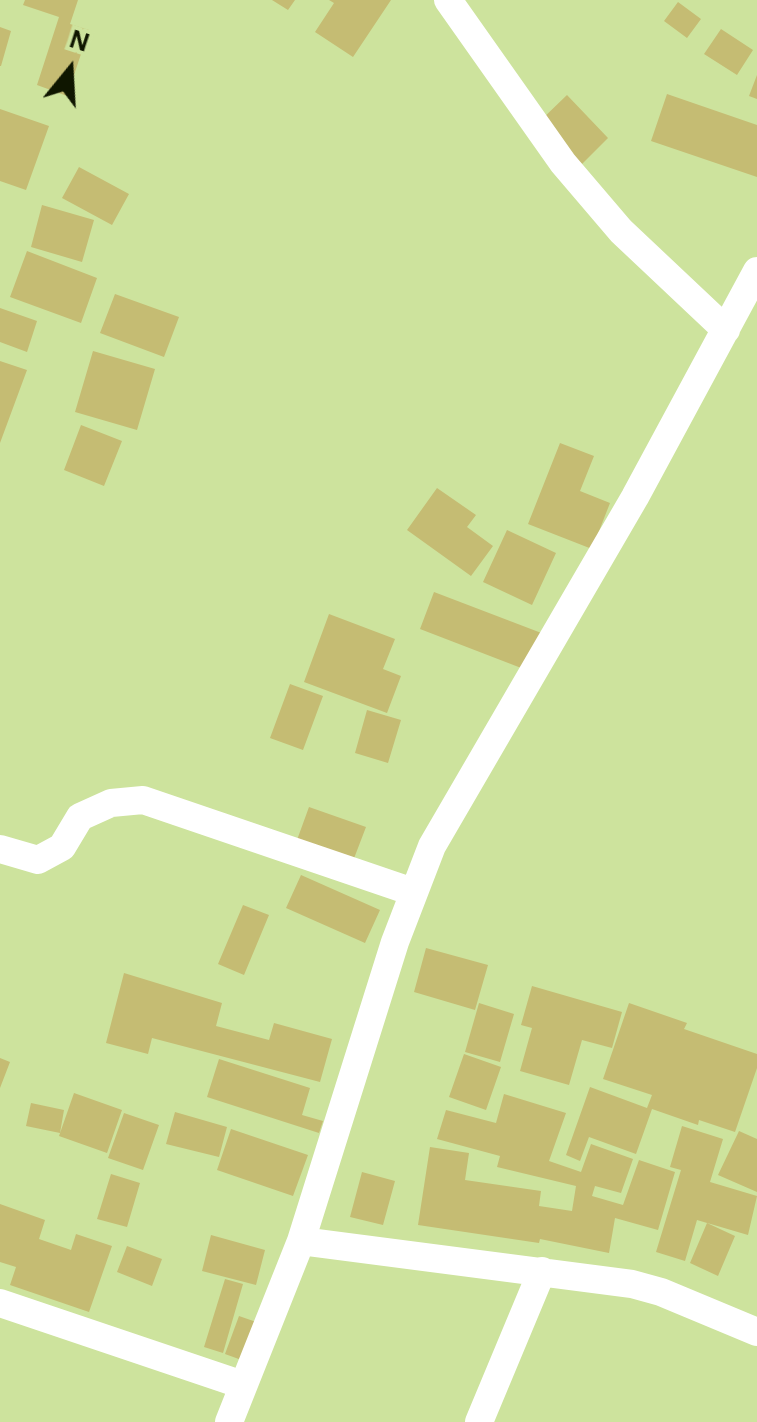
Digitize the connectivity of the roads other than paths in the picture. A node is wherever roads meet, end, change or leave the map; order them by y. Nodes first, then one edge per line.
1 (448, 0) edge
2 (757, 271) edge
3 (726, 330) junction
4 (0, 849) edge
5 (412, 892) junction
6 (301, 1241) junction
7 (542, 1271) junction
8 (0, 1304) edge
9 (757, 1332) edge
10 (243, 1385) junction
11 (229, 1422) edge
12 (479, 1422) edge

1 - 3 street
2 - 3 street
3 - 5 street
4 - 5 street
5 - 6 street
6 - 7 street
6 - 10 street
7 - 9 street
7 - 12 street
8 - 10 street
10 - 11 street

